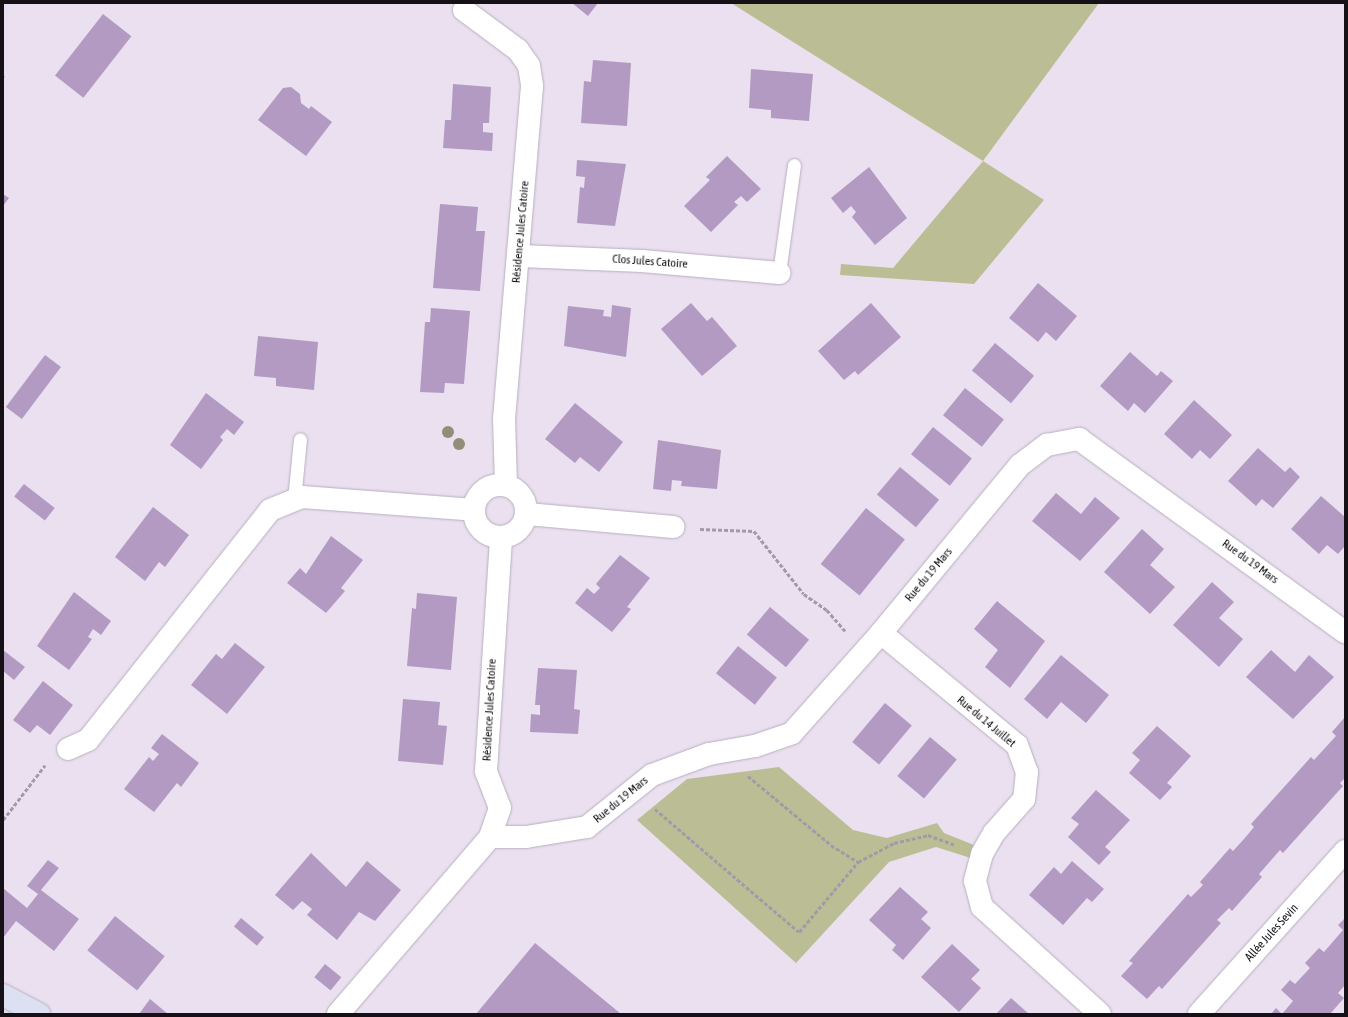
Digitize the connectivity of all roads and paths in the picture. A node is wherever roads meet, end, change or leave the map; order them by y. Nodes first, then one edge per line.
1 (464, 10) dead end
2 (794, 165) dead end
3 (520, 256) junction
4 (779, 273) joint
5 (300, 440) dead end
6 (506, 485) junction
7 (294, 500) junction
8 (474, 510) junction
9 (527, 514) junction
10 (673, 527) joint
11 (501, 537) junction
12 (1345, 632) edge
13 (881, 633) junction
14 (855, 663) junction
15 (68, 748) joint
16 (717, 752) junction
17 (632, 790) junction
18 (3, 820) edge
19 (490, 837) junction
20 (1345, 851) edge
21 (982, 854) junction
22 (858, 862) junction
23 (3, 995) edge
24 (39, 1014) edge
25 (338, 1014) edge
26 (1100, 1014) edge
27 (1199, 1014) edge

1 - 3 street, Résidence Jules Catoire
2 - 4 lane
3 - 4 street, Clos Jules Catoire
3 - 6 street, Résidence Jules Catoire
5 - 7 lane
6 - 8 street
6 - 9 street
7 - 8 street
7 - 15 street
8 - 11 street
9 - 10 street
9 - 11 street
10 - 14 path
11 - 19 street, Résidence Jules Catoire
12 - 13 street, Rue du 19 Mars
13 - 14 street, Rue du 19 Mars
13 - 21 street, Rue du 14 Juillet
14 - 16 street, Rue du 19 Mars
15 - 18 path
16 - 17 street, Rue du 19 Mars
16 - 22 path
17 - 19 street, Rue du 19 Mars
17 - 22 path
19 - 25 street, Résidence Jules Catoire
20 - 27 street, Allée Jules Sevin
21 - 22 path
21 - 26 street, Rue du 14 Juillet
23 - 24 street

